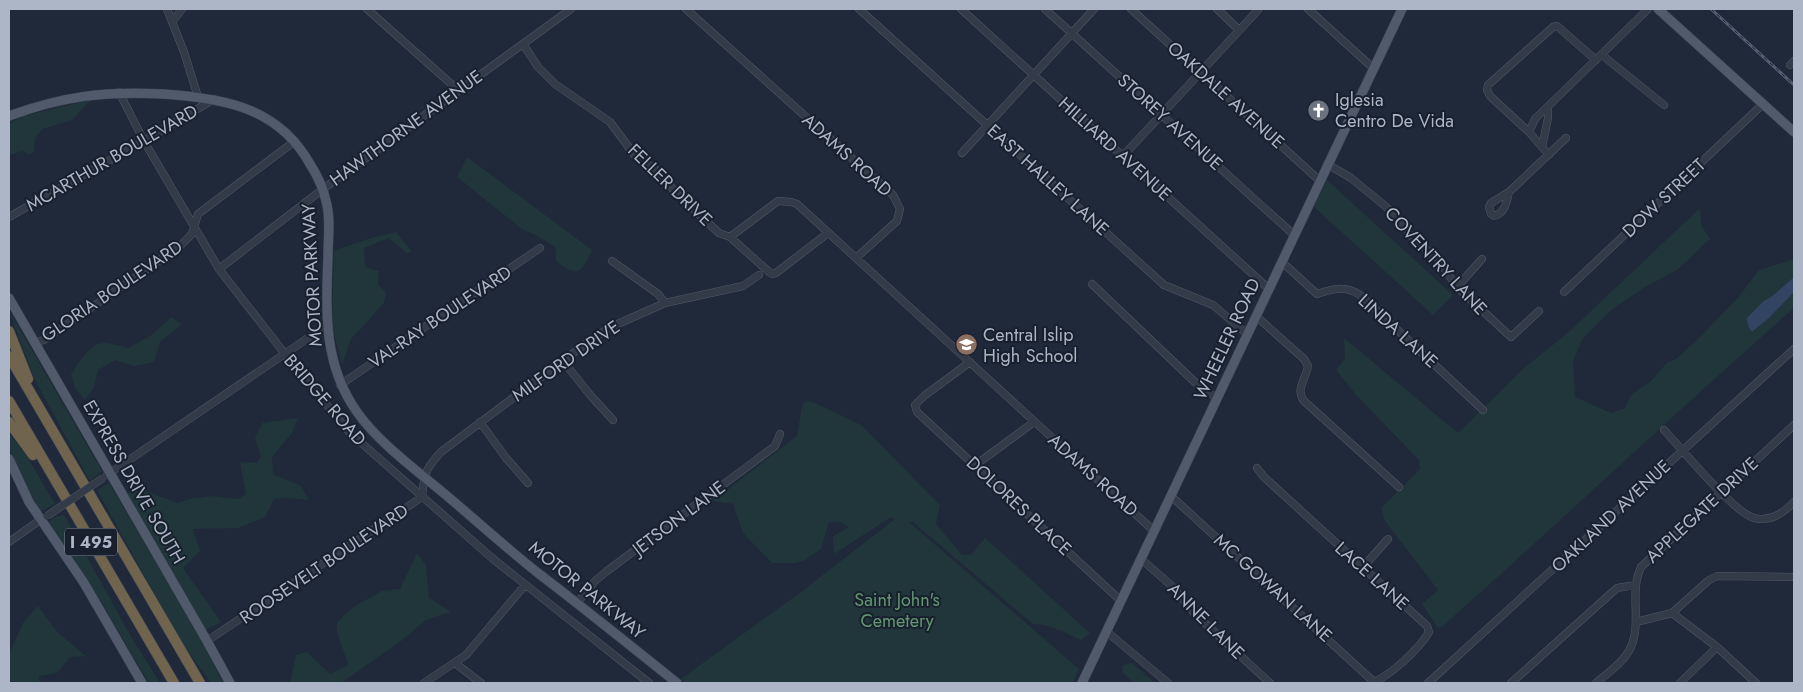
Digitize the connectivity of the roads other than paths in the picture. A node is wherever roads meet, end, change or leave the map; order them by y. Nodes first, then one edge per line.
1 (167, 9) edge
2 (182, 9) edge
3 (367, 9) edge
4 (571, 9) edge
5 (686, 9) edge
6 (859, 9) edge
7 (961, 9) edge
8 (1045, 9) edge
9 (1094, 9) edge
10 (1131, 9) edge
11 (1217, 9) edge
12 (1308, 9) edge
13 (1402, 9) edge
14 (1648, 9) edge
15 (1658, 9) edge
16 (1258, 10) dead end
17 (172, 22) junction
18 (1239, 30) junction
19 (1071, 33) junction
20 (523, 44) junction
21 (1599, 57) junction
22 (1373, 68) junction
23 (1200, 72) junction
24 (1034, 75) junction
25 (458, 90) junction
26 (119, 92) junction
27 (198, 97) junction
28 (214, 99) junction
29 (1763, 104) junction
30 (1664, 105) dead end
31 (1548, 108) junction
32 (1162, 115) junction
33 (9, 116) edge
34 (988, 124) junction
35 (1529, 132) junction
36 (1794, 132) edge
37 (1566, 138) dead end
38 (296, 140) junction
39 (144, 141) junction
40 (1542, 147) junction
41 (962, 153) dead end
42 (1550, 155) junction
43 (1123, 156) junction
44 (1327, 164) junction
45 (1320, 181) junction
46 (323, 189) junction
47 (1510, 192) dead end
48 (9, 217) edge
49 (193, 225) junction
50 (828, 233) junction
51 (1294, 235) junction
52 (730, 236) junction
53 (540, 248) dead end
54 (856, 258) junction
55 (1482, 259) dead end
56 (612, 261) dead end
57 (1282, 262) junction
58 (219, 269) junction
59 (759, 275) dead end
60 (1092, 284) dead end
61 (1457, 287) junction
62 (1269, 289) junction
63 (1564, 292) dead end
64 (9, 298) edge
65 (666, 302) junction
66 (1539, 311) dead end
67 (1256, 316) junction
68 (327, 325) junction
69 (9, 331) edge
70 (1247, 334) junction
71 (35, 343) junction
72 (1794, 349) edge
73 (285, 354) junction
74 (9, 356) edge
75 (563, 361) junction
76 (970, 362) junction
77 (340, 385) junction
78 (1217, 398) junction
79 (9, 401) edge
80 (1484, 410) dead end
81 (613, 420) dead end
82 (9, 422) edge
83 (480, 422) junction
84 (1034, 422) junction
85 (1794, 425) edge
86 (1664, 430) dead end
87 (780, 434) dead end
88 (63, 449) junction
89 (1683, 450) junction
90 (9, 459) edge
91 (974, 466) junction
92 (1257, 468) dead end
93 (106, 476) junction
94 (424, 476) junction
95 (528, 483) dead end
96 (1399, 487) dead end
97 (1721, 493) junction
98 (1171, 496) junction
99 (422, 497) junction
100 (1794, 502) edge
101 (44, 518) junction
102 (79, 522) junction
103 (1154, 531) junction
104 (1388, 539) dead end
105 (9, 542) edge
106 (1141, 559) junction
107 (1363, 567) junction
108 (1794, 577) edge
109 (525, 585) junction
110 (1635, 586) junction
111 (1120, 600) junction
112 (577, 603) junction
113 (1672, 613) junction
114 (1636, 622) junction
115 (1106, 631) junction
116 (208, 641) junction
117 (1717, 648) junction
118 (455, 663) junction
119 (1374, 682) edge
120 (142, 683) edge
121 (174, 683) edge
122 (200, 683) edge
123 (230, 683) edge
124 (424, 683) edge
125 (481, 683) edge
126 (649, 683) edge
127 (677, 683) edge
128 (1082, 683) edge
129 (1168, 683) edge
130 (1270, 683) edge
131 (1428, 683) edge
132 (1511, 683) edge
133 (1596, 683) edge
134 (1680, 683) edge
135 (1756, 683) edge

1 - 17 street
2 - 17 street
3 - 25 street
4 - 20 street, HAWTHORNE AVENUE
5 - 54 street, ADAMS ROAD
6 - 34 street, EAST HALLEY LANE
7 - 24 street, HILLIARD AVENUE
8 - 19 street, STOREY AVENUE
9 - 19 street
10 - 23 street, OAKDALE AVENUE
11 - 18 street
12 - 22 street
13 - 22 main road, WHEELER ROAD
14 - 21 street
15 - 29 main road
16 - 18 street
17 - 27 street
18 - 23 street
19 - 24 street
19 - 32 street, STOREY AVENUE
20 - 25 street, HAWTHORNE AVENUE
20 - 52 street, FELLER DRIVE
21 - 30 street
21 - 31 street
21 - 35 street
22 - 44 main road, WHEELER ROAD
23 - 32 street
23 - 45 street, OAKDALE AVENUE
24 - 34 street
24 - 43 street, HILLIARD AVENUE
25 - 46 street, HAWTHORNE AVENUE
26 - 27 main road, MOTOR PARKWAY
26 - 33 main road, MOTOR PARKWAY
26 - 39 street, BRIDGE ROAD
27 - 28 main road, MOTOR PARKWAY
28 - 38 main road, MOTOR PARKWAY
28 - 39 street, MCARTHUR BOULEVARD
29 - 36 main road
29 - 63 street, DOW STREET
31 - 35 street
31 - 40 street
32 - 43 street
32 - 51 street, STOREY AVENUE
34 - 41 street
34 - 70 street, EAST HALLEY LANE
35 - 40 street
37 - 42 street
38 - 46 main road, MOTOR PARKWAY
38 - 49 street, GLORIA BOULEVARD
39 - 48 street, MCARTHUR BOULEVARD
39 - 49 street, BRIDGE ROAD
40 - 42 street
42 - 47 street
43 - 62 street, HILLIARD AVENUE
44 - 45 main road, WHEELER ROAD
44 - 61 street, COVENTRY LANE
45 - 51 main road, WHEELER ROAD
46 - 58 street, HAWTHORNE AVENUE
46 - 68 main road, MOTOR PARKWAY
49 - 58 street, BRIDGE ROAD
49 - 71 street, GLORIA BOULEVARD
50 - 52 street
50 - 52 street, FELLER DRIVE
50 - 54 street
51 - 57 main road, WHEELER ROAD
53 - 77 street, VAL-RAY BOULEVARD
54 - 76 street, ADAMS ROAD
55 - 61 street
56 - 65 street
57 - 62 main road, WHEELER ROAD
57 - 80 street, LINDA LANE
58 - 73 street, BRIDGE ROAD
59 - 65 street, MILFORD DRIVE
60 - 78 street
61 - 66 street, COVENTRY LANE
62 - 67 main road, WHEELER ROAD
64 - 71 main road, EXPRESS DRIVE SOUTH
65 - 75 street, MILFORD DRIVE
67 - 70 main road, WHEELER ROAD
67 - 96 street
68 - 73 street
68 - 77 main road, MOTOR PARKWAY
69 - 88 highway
70 - 78 main road, WHEELER ROAD
71 - 93 main road, EXPRESS DRIVE SOUTH
72 - 89 street, OAKLAND AVENUE
73 - 93 street
73 - 99 street, BRIDGE ROAD
74 - 88 highway, I 495
75 - 81 street
75 - 83 street, MILFORD DRIVE
76 - 84 street, ADAMS ROAD
76 - 91 street, DOLORES PLACE
77 - 94 main road, MOTOR PARKWAY
78 - 98 main road, WHEELER ROAD
79 - 102 highway, I 495
82 - 102 highway
83 - 94 street, MILFORD DRIVE
83 - 95 street
84 - 91 street
84 - 103 street, ADAMS ROAD
85 - 97 street, APPLEGATE DRIVE
86 - 89 street
87 - 112 street, JETSON LANE
88 - 122 highway, I 495
89 - 97 street
89 - 131 street, OAKLAND AVENUE
90 - 101 main road
91 - 111 street, DOLORES PLACE
92 - 107 street, LACE LANE
93 - 101 street, bridge
93 - 116 main road, EXPRESS DRIVE SOUTH
94 - 99 street, ROOSEVELT BOULEVARD
94 - 112 main road, MOTOR PARKWAY
97 - 100 street
97 - 110 street, APPLEGATE DRIVE
98 - 103 main road, WHEELER ROAD
98 - 119 street, MC GOWAN LANE
99 - 109 street, BRIDGE ROAD
99 - 116 street, ROOSEVELT BOULEVARD
101 - 105 street
101 - 120 main road
102 - 121 highway, I 495
103 - 106 main road, WHEELER ROAD
104 - 107 street
106 - 111 main road, WHEELER ROAD
106 - 130 street, ANNE LANE
107 - 119 street, LACE LANE
108 - 113 street
109 - 118 street
109 - 126 street, BRIDGE ROAD
110 - 114 street, APPLEGATE DRIVE
110 - 132 street
111 - 115 main road, WHEELER ROAD
112 - 127 main road, MOTOR PARKWAY
113 - 114 street
113 - 117 street
114 - 133 street, APPLEGATE DRIVE
115 - 128 main road, WHEELER ROAD
115 - 129 street
116 - 123 main road, EXPRESS DRIVE SOUTH
117 - 134 street
117 - 135 street
118 - 124 street
118 - 125 street

